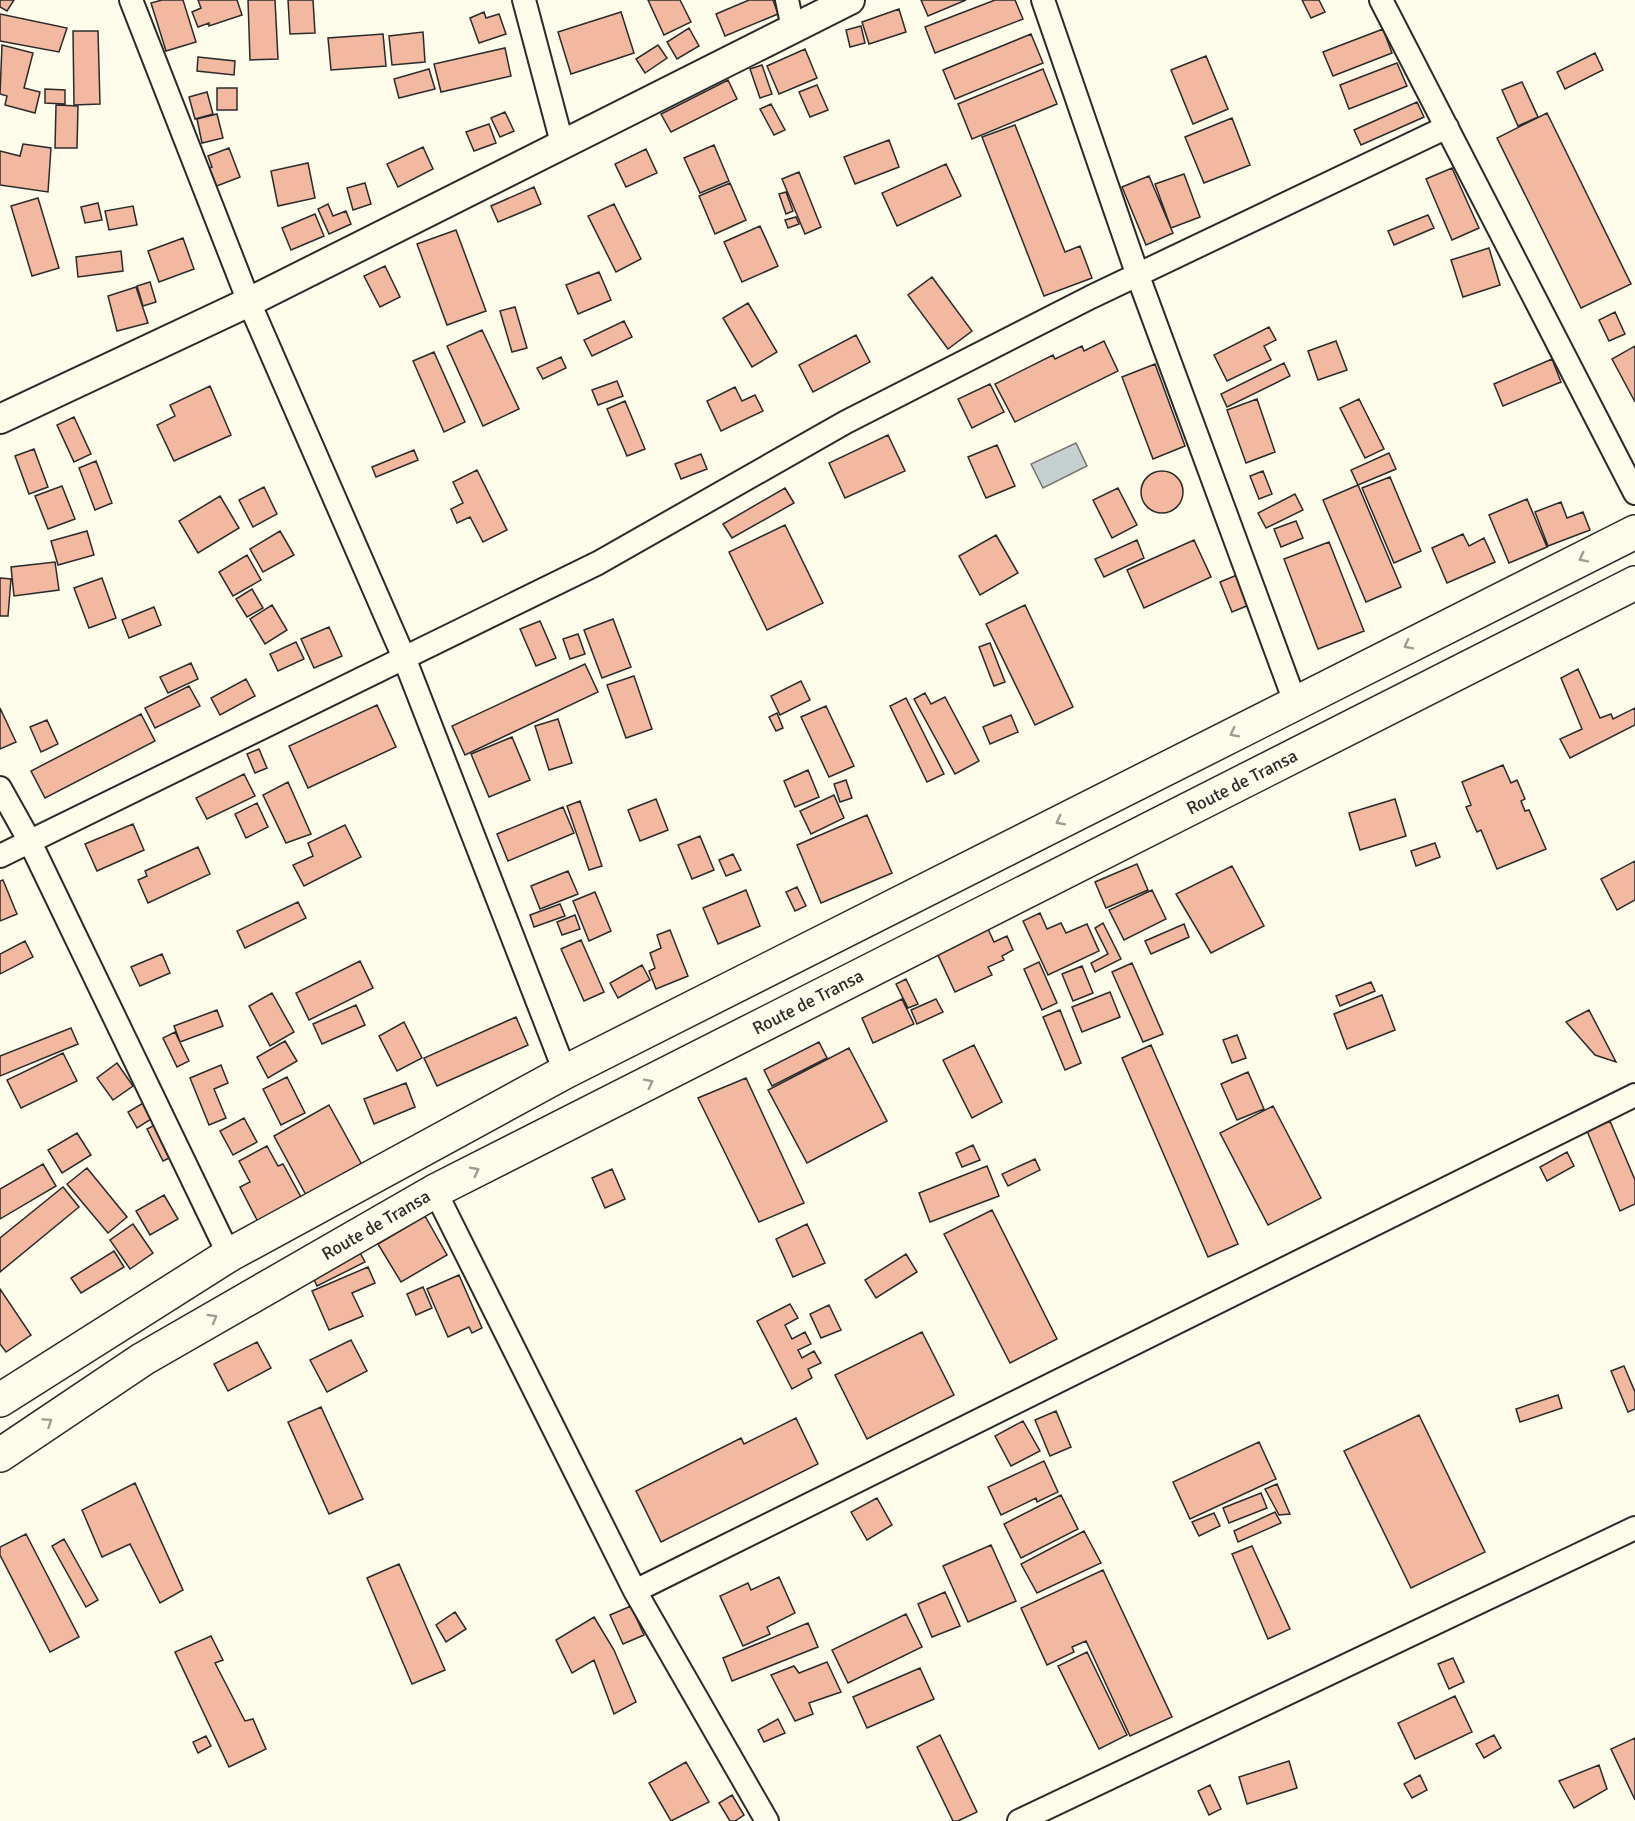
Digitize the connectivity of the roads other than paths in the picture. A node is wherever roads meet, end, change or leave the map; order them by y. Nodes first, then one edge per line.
1 (131, 0) edge
2 (524, 0) edge
3 (787, 0) edge
4 (850, 0) edge
5 (1043, 0) edge
6 (1381, 0) edge
7 (793, 28) junction
8 (1447, 127) junction
9 (562, 143) junction
10 (1138, 276) junction
11 (249, 302) junction
12 (0, 419) edge
13 (1635, 494) edge
14 (1635, 532) edge
15 (1635, 583) edge
16 (405, 660) junction
17 (1295, 702) junction
18 (0, 788) edge
19 (29, 840) junction
20 (0, 855) edge
21 (565, 1072) junction
22 (1635, 1095) edge
23 (435, 1191) junction
24 (229, 1255) junction
25 (0, 1400) edge
26 (0, 1455) edge
27 (1635, 1528) edge
28 (635, 1591) junction
29 (767, 1821) edge
30 (1019, 1821) edge

1 - 11 street
2 - 9 street
3 - 7 street
4 - 7 street
5 - 10 street
6 - 8 street
7 - 9 street
8 - 10 street
8 - 13 street
9 - 11 street
10 - 16 street
10 - 17 street
11 - 12 street
11 - 16 street
14 -> 17 main road
23 -> 15 main road, Route de Transa
16 - 19 street
16 - 21 street
17 -> 21 main road
18 - 19 street
19 - 20 street
19 - 24 street
21 - 24 main road
22 - 28 street
26 -> 23 main road, Route de Transa
23 - 28 street
24 - 25 main road
27 - 30 street
28 - 29 street

